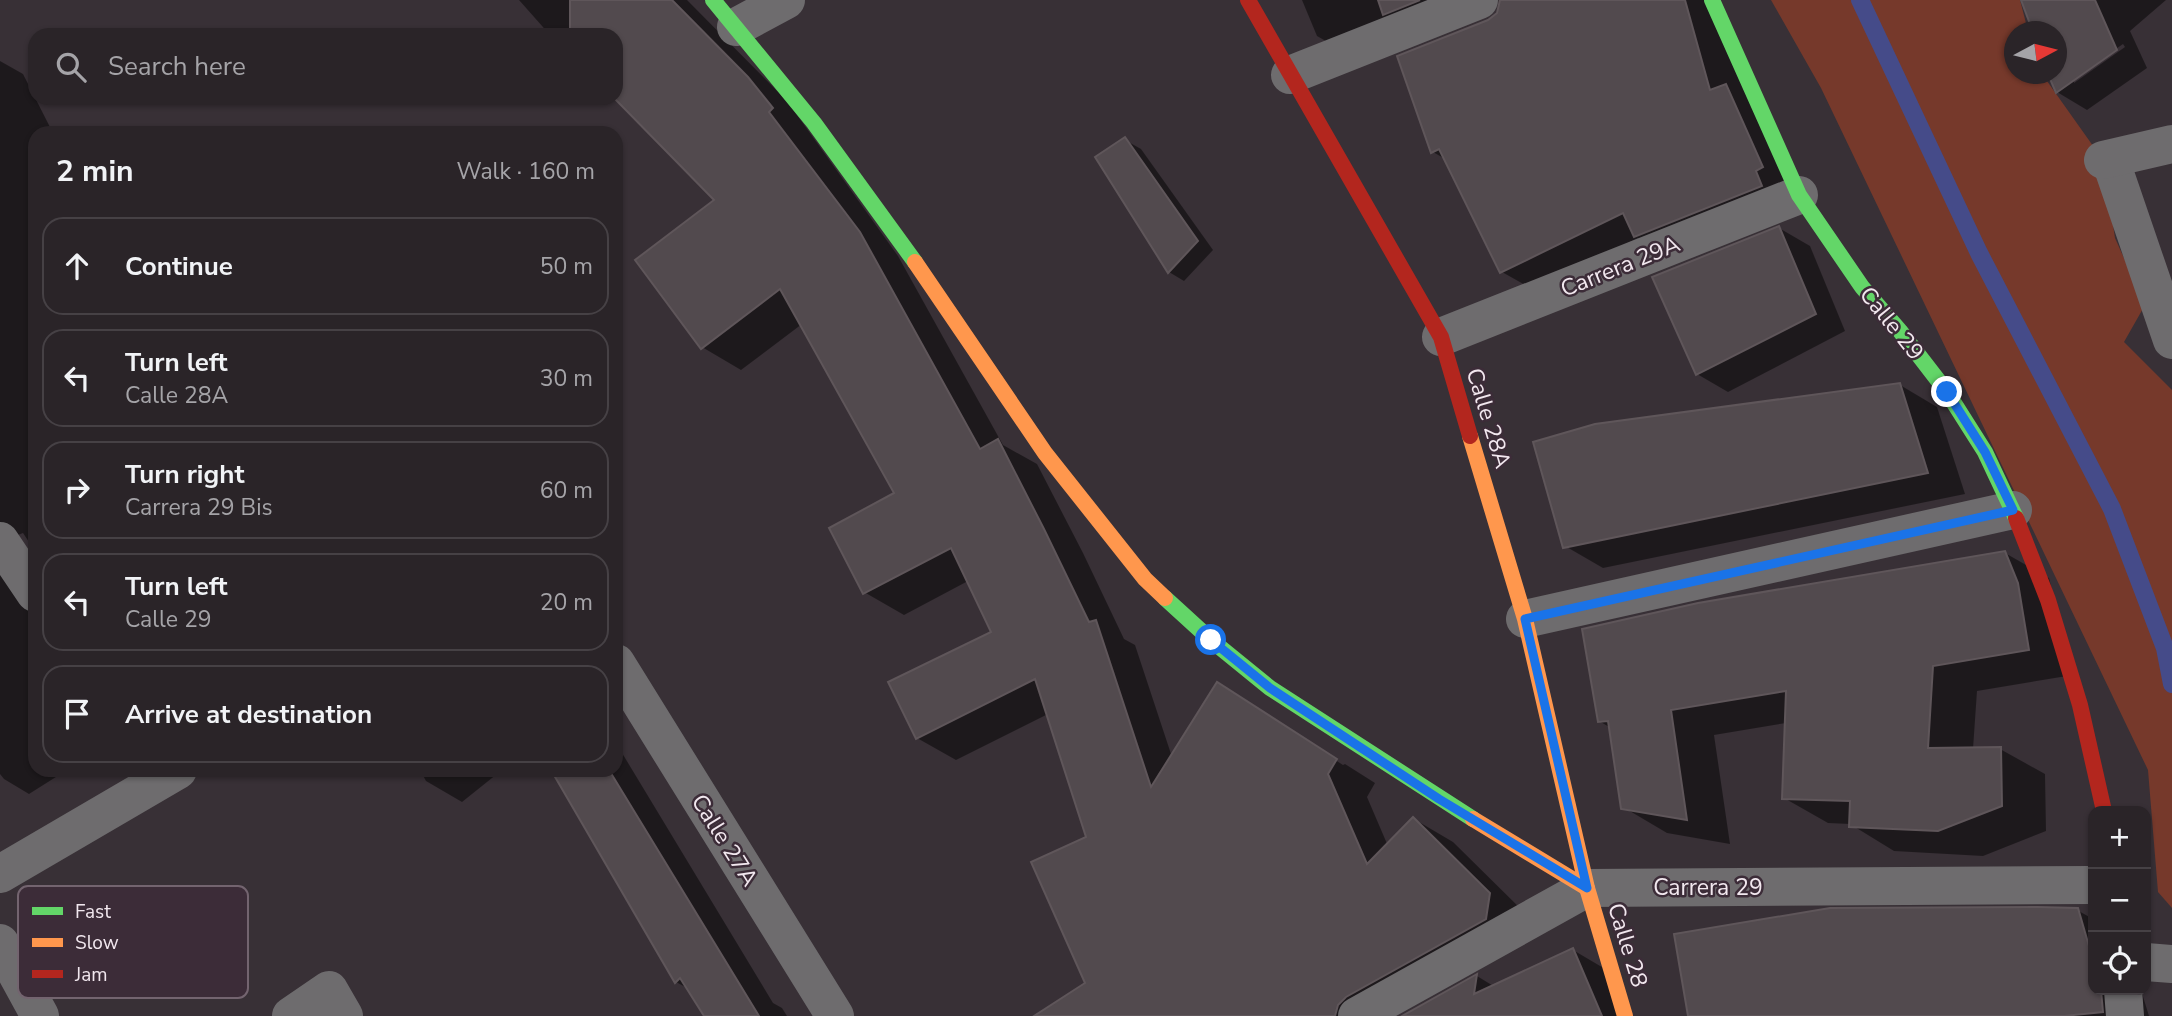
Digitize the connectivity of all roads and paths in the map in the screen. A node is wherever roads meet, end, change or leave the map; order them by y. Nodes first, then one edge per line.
1 (786, 0) edge
2 (1248, 0) edge
3 (1479, 0) edge
4 (1712, 0) edge
5 (725, 13) edge
6 (1290, 75) junction
7 (2172, 144) edge
8 (1799, 195) junction
9 (1441, 337) junction
10 (2172, 340) edge
11 (2013, 510) junction
12 (0, 541) edge
13 (28, 583) edge
14 (1525, 619) junction
15 (623, 674) edge
16 (159, 777) edge
17 (2103, 806) edge
18 (0, 874) edge
19 (2088, 885) edge
20 (1587, 888) junction
21 (0, 943) edge
22 (18, 976) edge
23 (2123, 995) edge
24 (30, 998) edge
25 (40, 1016) edge
26 (291, 1016) edge
27 (344, 1016) edge
28 (835, 1016) edge
29 (1357, 1016) edge
30 (1625, 1016) edge
31 (2125, 1016) edge

1 - 5 street
2 - 6 street, Calle 28A
3 - 6 street
4 - 8 street, Calle 29
5 - 20 street
6 - 9 street, Calle 28A
7 - 10 street
8 - 9 street, Carrera 29A
8 - 11 street, Calle 29
9 - 14 street, Calle 28A
11 - 14 street
11 - 17 street, Calle 29
12 - 13 street
14 - 20 street, Calle 28A
15 - 28 street, Calle 27A
16 - 18 street
19 - 20 street, Carrera 29
20 - 29 street, Carrera 29
20 - 30 street, Calle 28
21 - 22 street
23 - 31 street
24 - 25 street
26 - 27 street

